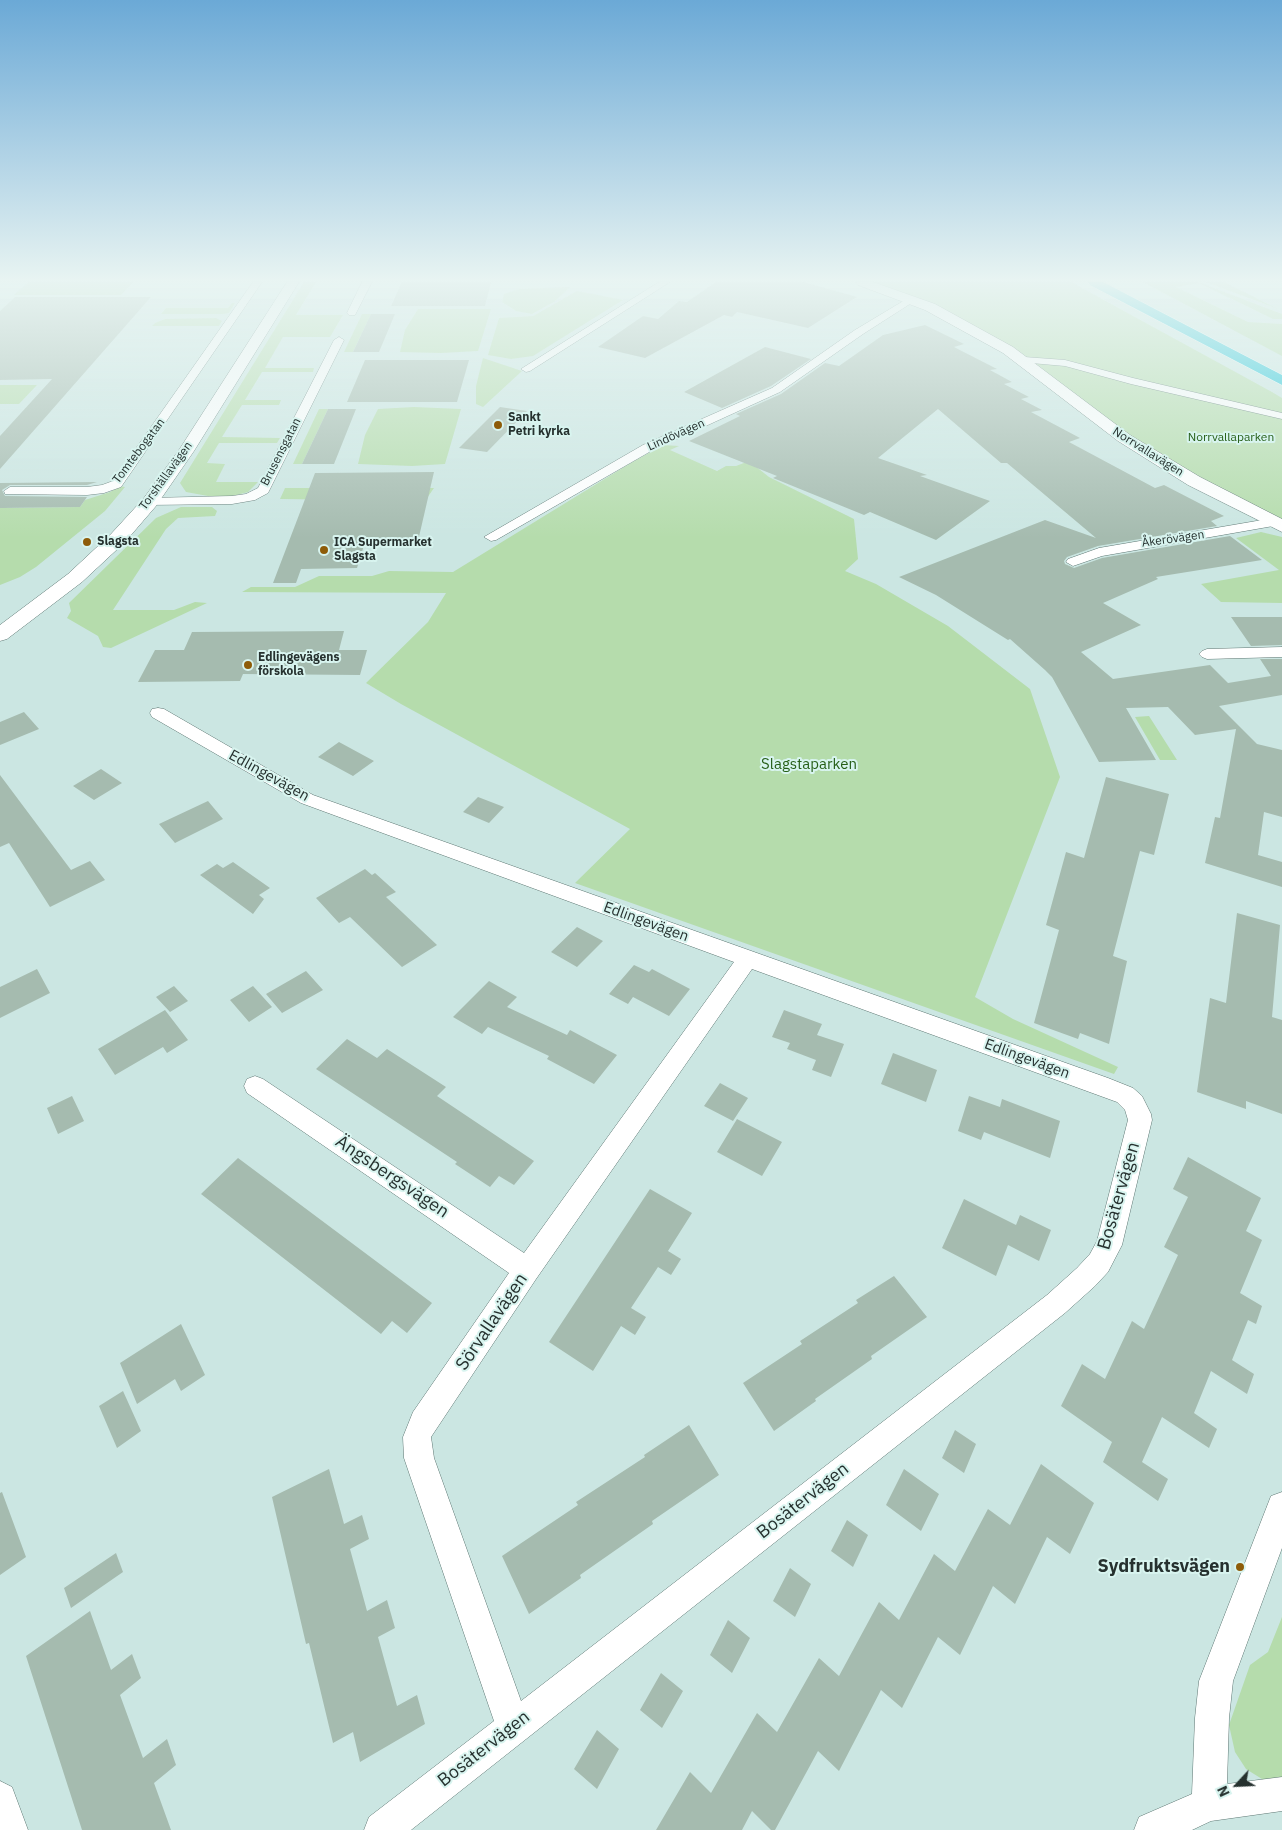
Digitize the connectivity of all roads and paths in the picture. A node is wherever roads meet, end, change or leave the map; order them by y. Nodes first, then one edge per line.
1 (199, 367) edge
2 (239, 367) edge
3 (325, 367) edge
4 (529, 367) edge
5 (808, 367) edge
6 (1033, 367) edge
7 (1080, 367) edge
8 (1256, 367) edge
9 (526, 369) dead end
10 (1282, 381) edge
11 (1282, 416) edge
12 (10, 491) dead end
13 (150, 502) junction
14 (1278, 524) edge
15 (491, 537) dead end
16 (1073, 562) dead end
17 (8, 630) edge
18 (1282, 652) edge
19 (1207, 654) dead end
20 (158, 713) dead end
21 (748, 960) junction
22 (255, 1086) dead end
23 (1139, 1114) joint
24 (527, 1270) junction
25 (1282, 1508) edge
26 (513, 1726) junction
27 (1282, 1794) edge
28 (0, 1799) edge
29 (1209, 1804) junction
30 (10, 1830) edge
31 (382, 1830) edge
32 (1152, 1830) edge

1 - 12 street, Tomtebogatan
2 - 13 main road, Torshällavägen
3 - 13 street, Brusensgatan
4 - 9 street
5 - 15 street, Lindövägen
6 - 14 main road, Norrvallavägen
7 - 11 street, Norrvallavägen
8 - 10 highway
13 - 17 main road, Torshällavägen
14 - 16 street, Åkerövägen
18 - 19 street
20 - 21 street, Edlingevägen
21 - 23 street, Edlingevägen
21 - 24 street, Sörvallavägen
22 - 24 street, Ängsbergsvägen
23 - 26 street, Bosätervägen
24 - 26 street, Sörvallavägen
25 - 29 street
26 - 31 street, Bosätervägen
27 - 29 street
28 - 30 street
29 - 32 street

